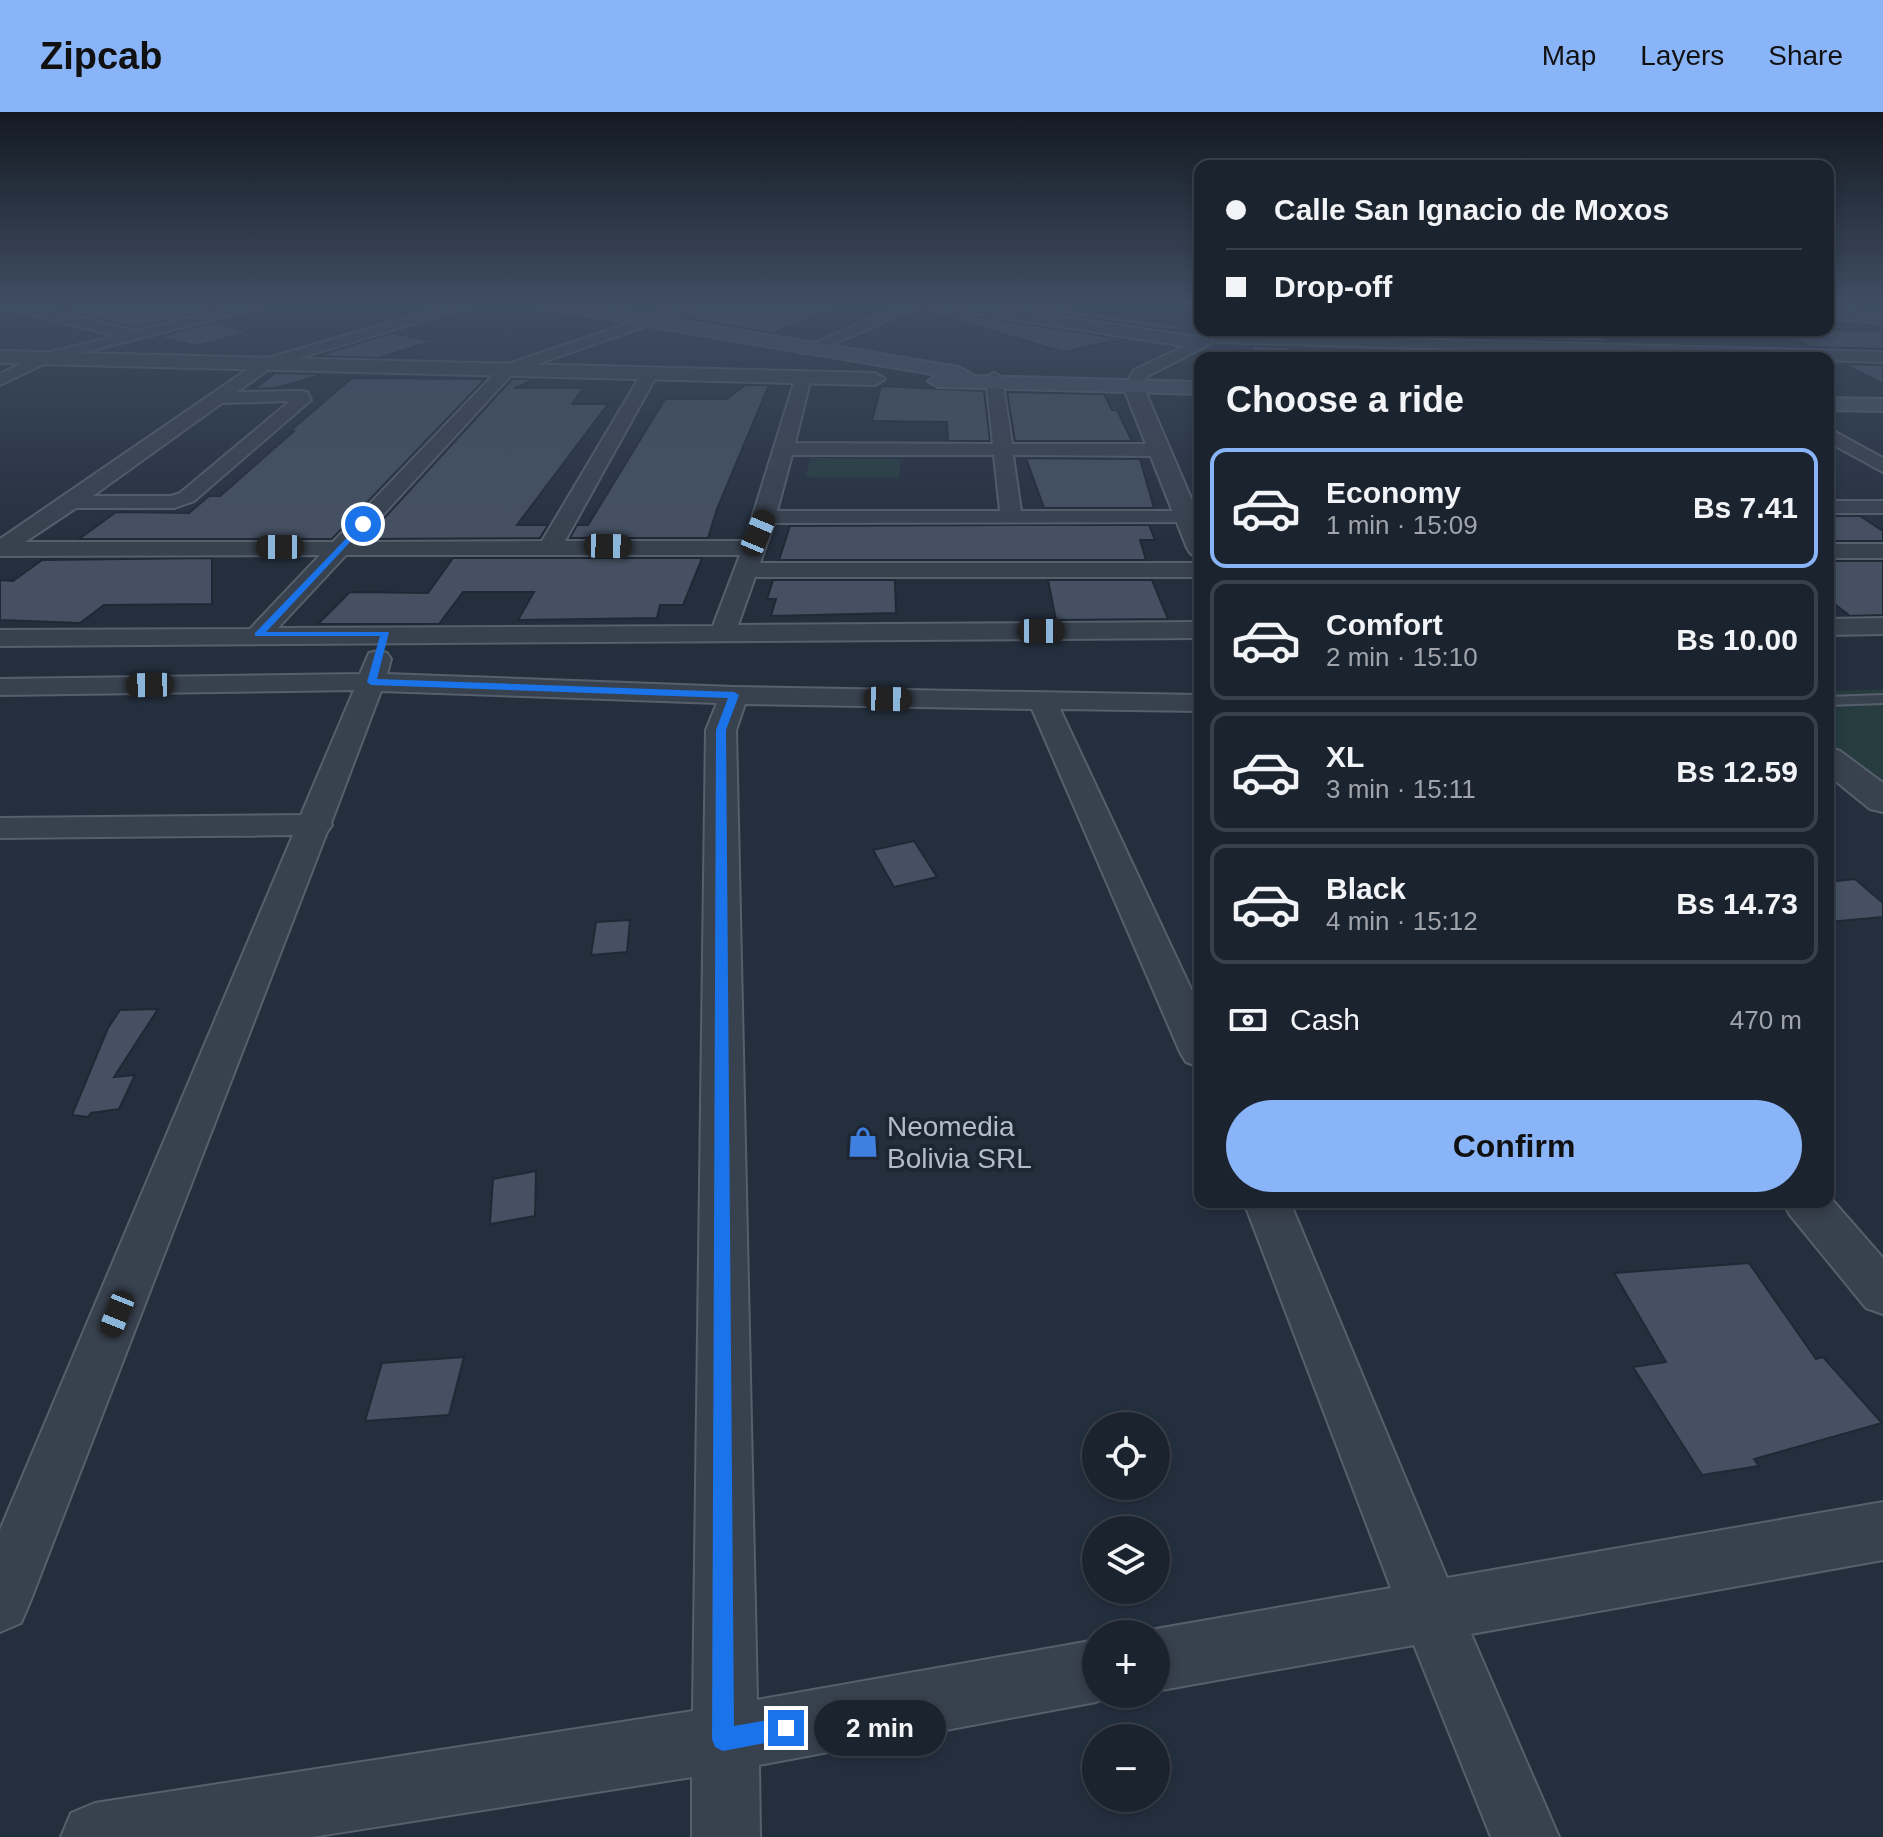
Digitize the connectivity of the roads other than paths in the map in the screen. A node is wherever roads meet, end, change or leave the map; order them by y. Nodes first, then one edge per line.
1 (241, 384) edge
2 (498, 384) edge
3 (644, 384) edge
4 (801, 384) edge
5 (995, 384) edge
6 (1117, 384) edge
7 (1134, 384) junction
8 (1194, 386) edge
9 (222, 398) junction
10 (1834, 401) edge
11 (1883, 402) edge
12 (1834, 438) edge
13 (784, 449) junction
14 (1002, 450) junction
15 (1157, 450) junction
16 (1834, 454) edge
17 (1864, 455) junction
18 (1883, 466) edge
19 (71, 502) junction
20 (1834, 507) edge
21 (1883, 507) edge
22 (765, 517) junction
23 (1011, 517) junction
24 (1186, 517) junction
25 (1194, 535) edge
26 (342, 546) junction
27 (551, 546) junction
28 (0, 549) edge
29 (1834, 551) edge
30 (1883, 551) edge
31 (748, 559) junction
32 (1194, 570) edge
33 (1883, 626) edge
34 (1834, 627) edge
35 (1194, 630) edge
36 (723, 632) junction
37 (259, 634) junction
38 (386, 634) junction
39 (0, 638) edge
40 (371, 682) junction
41 (0, 687) edge
42 (734, 695) junction
43 (1883, 699) edge
44 (1834, 701) edge
45 (1043, 702) junction
46 (1194, 703) edge
47 (1834, 763) edge
48 (1883, 801) edge
49 (316, 825) junction
50 (0, 828) edge
51 (1194, 1039) edge
52 (1269, 1208) edge
53 (1811, 1208) edge
54 (1883, 1293) edge
55 (1883, 1531) edge
56 (0, 1602) edge
57 (1430, 1610) junction
58 (1170, 1657) edge
59 (1082, 1674) edge
60 (723, 1739) junction
61 (95, 1837) edge
62 (726, 1837) edge
63 (1525, 1837) edge

1 - 9 street
2 - 26 street
3 - 27 street
4 - 13 street
5 - 14 street
6 - 7 main road
7 - 8 main road
7 - 15 street
9 - 19 street
9 - 19 street
10 - 11 main road
12 - 17 street
13 - 14 street
13 - 22 street
14 - 15 street
14 - 23 street
15 - 24 street
16 - 17 street
17 - 18 street
19 - 28 street
20 - 21 street
22 - 23 street
22 - 31 street
23 - 24 street
24 - 25 street
26 - 27 street
26 - 28 street
26 - 37 street
27 - 31 street
29 - 30 street
31 - 32 street
31 - 36 street
33 - 34 street
35 - 36 street
36 - 38 street
37 - 38 street
37 - 39 street
38 - 40 street
40 - 41 street
40 - 42 street
40 - 49 street
42 - 45 street
42 - 60 street
43 - 44 lane
45 - 46 street
45 - 51 street
47 - 48 street
49 - 50 street
49 - 56 street
52 - 57 street
53 - 54 street
55 - 57 street
57 - 58 street
57 - 63 street
59 - 60 street
60 - 61 street
60 - 62 street

